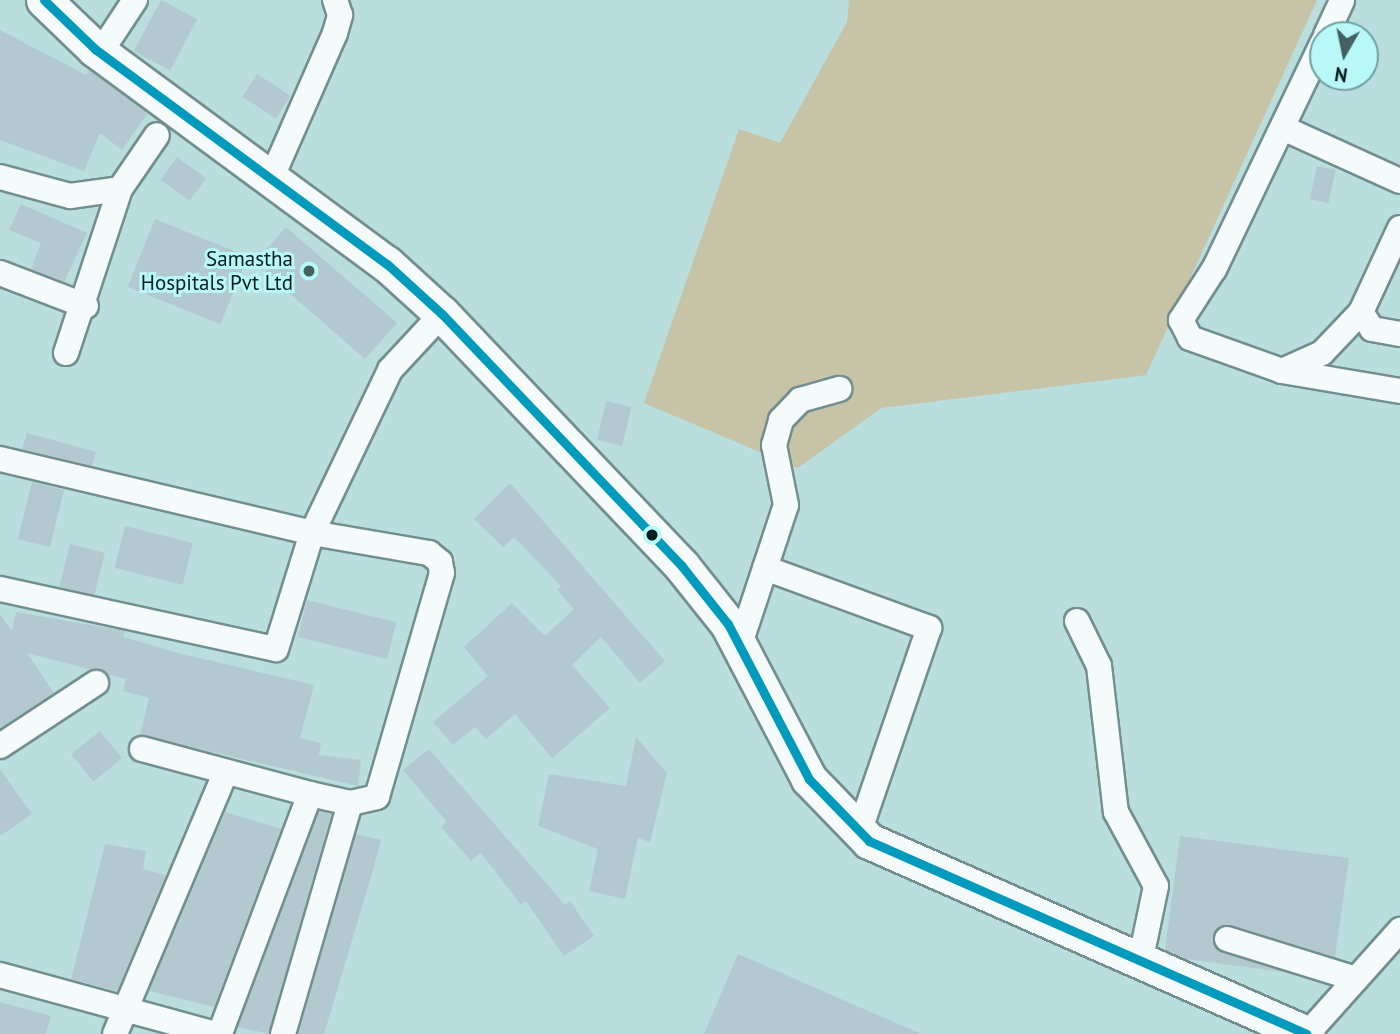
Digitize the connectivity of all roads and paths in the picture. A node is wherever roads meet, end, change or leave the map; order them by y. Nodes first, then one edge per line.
1 (44, 0) edge
2 (135, 0) edge
3 (334, 0) edge
4 (1342, 0) edge
5 (1332, 21) edge
6 (102, 50) junction
7 (1309, 72) edge
8 (1283, 128) junction
9 (157, 135) dead end
10 (0, 177) edge
11 (271, 179) junction
12 (1400, 181) edge
13 (120, 190) junction
14 (1400, 228) edge
15 (0, 273) edge
16 (86, 306) junction
17 (1361, 312) junction
18 (442, 314) junction
19 (1400, 334) edge
20 (66, 353) dead end
21 (1282, 371) junction
22 (839, 389) dead end
23 (1400, 391) edge
24 (0, 458) edge
25 (312, 533) junction
26 (765, 568) junction
27 (0, 589) edge
28 (1077, 621) dead end
29 (740, 644) junction
30 (96, 683) dead end
31 (0, 746) edge
32 (142, 748) dead end
33 (225, 773) junction
34 (310, 794) junction
35 (350, 803) junction
36 (859, 832) junction
37 (1400, 930) edge
38 (1227, 939) dead end
39 (1141, 958) junction
40 (0, 975) edge
41 (1356, 979) junction
42 (119, 1023) edge
43 (218, 1034) edge
44 (283, 1034) edge
45 (1307, 1034) edge

1 - 6 main road
2 - 6 street
3 - 11 street
4 - 5 street
6 - 11 main road
7 - 8 street
8 - 12 street
8 - 21 street
9 - 13 street
10 - 13 street
11 - 18 main road
13 - 16 street
14 - 17 street
15 - 16 street
16 - 20 street
17 - 19 street
17 - 21 street
18 - 25 street
18 - 29 main road
21 - 23 street
22 - 26 street
24 - 25 street
25 - 27 street
25 - 35 street
26 - 29 street
26 - 36 street
28 - 39 street
29 - 36 main road
30 - 31 street
32 - 33 street
33 - 34 street
33 - 42 street
34 - 35 street
34 - 43 street
35 - 44 street
36 - 39 main road
37 - 41 street
38 - 41 street
39 - 45 main road
40 - 42 street
41 - 45 street
42 - 43 street

